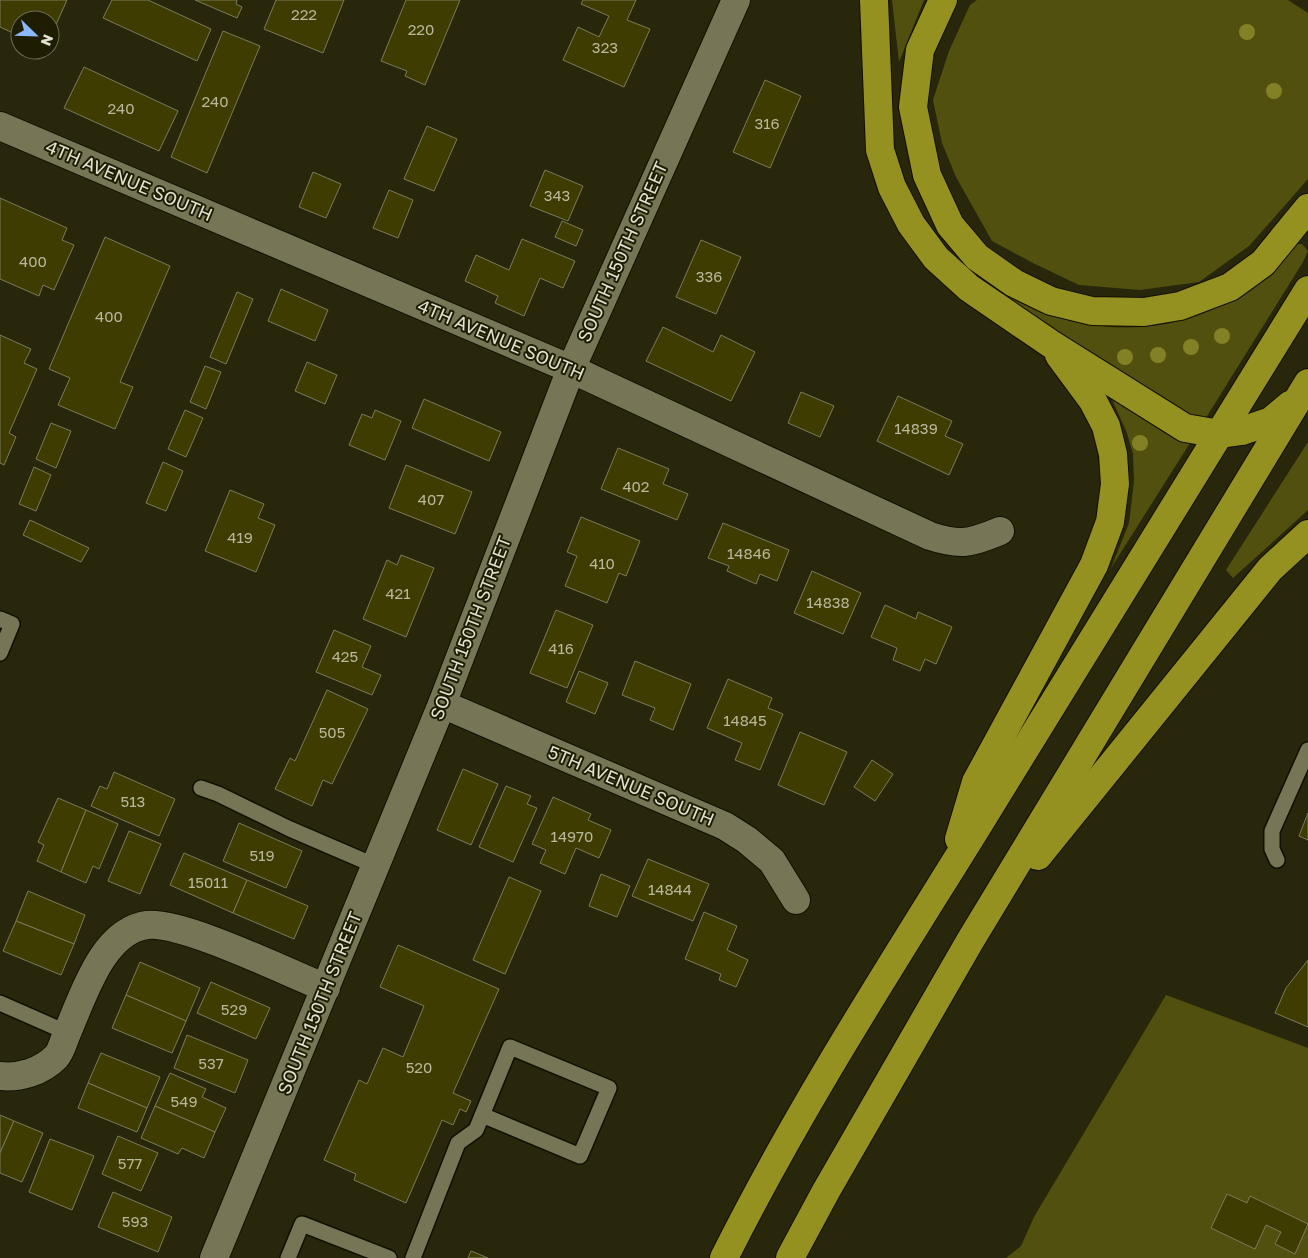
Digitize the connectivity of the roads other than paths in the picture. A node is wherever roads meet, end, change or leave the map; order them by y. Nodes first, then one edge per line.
1 (736, 0) edge
2 (874, 0) edge
3 (943, 0) edge
4 (0, 126) edge
5 (1308, 208) edge
6 (1308, 290) edge
7 (1051, 344) junction
8 (571, 369) junction
9 (1304, 390) edge
10 (1220, 434) junction
11 (1000, 531) dead end
12 (1308, 534) edge
13 (0, 619) edge
14 (0, 653) edge
15 (442, 704) junction
16 (1308, 750) edge
17 (200, 788) dead end
18 (1277, 860) dead end
19 (376, 866) junction
20 (949, 873) junction
21 (796, 900) dead end
22 (970, 941) junction
23 (326, 988) junction
24 (0, 1003) edge
25 (68, 1033) junction
26 (0, 1076) edge
27 (482, 1115) junction
28 (214, 1258) edge
29 (288, 1258) edge
30 (389, 1258) edge
31 (413, 1258) edge
32 (724, 1258) edge
33 (790, 1258) edge

1 - 8 street, SOUTH 150TH STREET
2 - 7 highway
3 - 5 highway
4 - 8 street, 4TH AVENUE SOUTH
6 - 10 highway
7 - 10 highway
7 - 20 highway
8 - 11 street, 4TH AVENUE SOUTH
8 - 15 street, SOUTH 150TH STREET
9 - 10 highway
9 - 22 highway
10 - 20 highway
12 - 22 highway
13 - 14 lane
15 - 19 street, SOUTH 150TH STREET
15 - 21 street, 5TH AVENUE SOUTH
16 - 18 lane
17 - 19 lane
19 - 23 street, SOUTH 150TH STREET
20 - 32 highway
22 - 33 highway
23 - 25 street
23 - 28 street, SOUTH 150TH STREET
24 - 25 lane
25 - 26 street
27 - 27 lane
27 - 31 lane
29 - 30 lane

